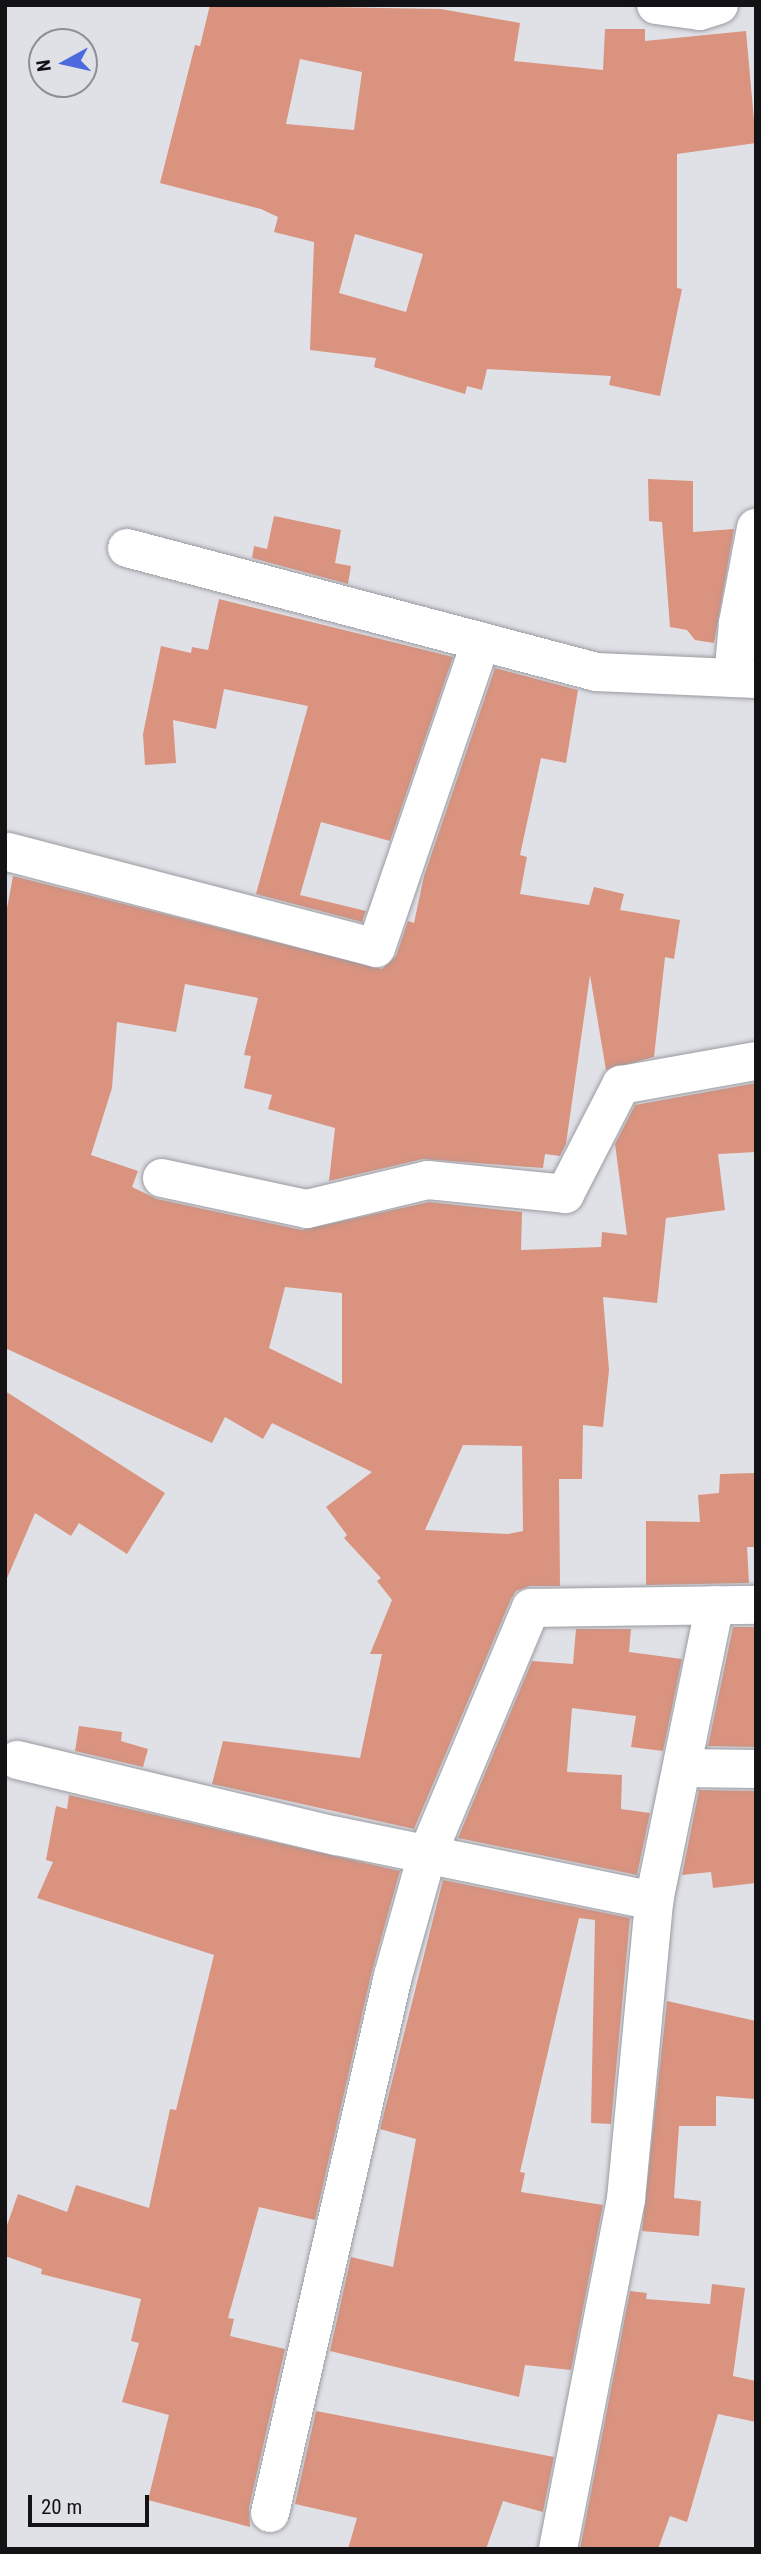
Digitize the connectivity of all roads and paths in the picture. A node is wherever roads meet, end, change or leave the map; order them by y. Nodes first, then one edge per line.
1 (656, 5) edge
2 (719, 5) edge
3 (756, 528) edge
4 (127, 548) dead end
5 (481, 641) junction
6 (744, 679) edge
7 (8, 852) dead end
8 (756, 1061) edge
9 (162, 1178) dead end
10 (715, 1605) junction
11 (756, 1605) edge
12 (17, 1760) dead end
13 (684, 1768) junction
14 (756, 1769) edge
15 (427, 1855) junction
16 (654, 1901) junction
17 (270, 2513) dead end
18 (558, 2549) edge

1 - 2 street
3 - 6 street
4 - 5 street
5 - 6 street
5 - 7 street
8 - 9 street
10 - 11 street
10 - 13 street
10 - 15 street
12 - 15 street
13 - 14 street
13 - 16 street
15 - 16 street
15 - 17 street
16 - 18 street

